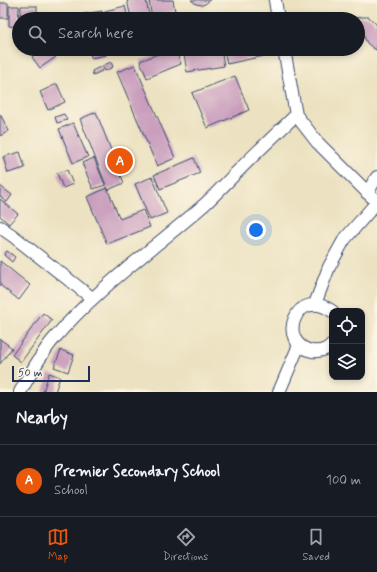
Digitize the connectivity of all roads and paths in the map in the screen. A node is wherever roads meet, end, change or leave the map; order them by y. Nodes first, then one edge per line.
1 (275, 0) edge
2 (277, 12) edge
3 (285, 56) edge
4 (296, 115) junction
5 (377, 177) edge
6 (367, 193) junction
7 (377, 202) edge
8 (0, 228) edge
9 (92, 298) junction
10 (315, 304) junction
11 (329, 309) edge
12 (300, 345) junction
13 (329, 347) edge
14 (20, 392) edge
15 (279, 392) edge

1 - 2 street
3 - 4 street
4 - 6 street
4 - 9 street
5 - 6 street
6 - 7 street
7 - 10 street
8 - 9 street
9 - 14 street
10 - 11 street
10 - 12 street
12 - 13 street
12 - 15 street

